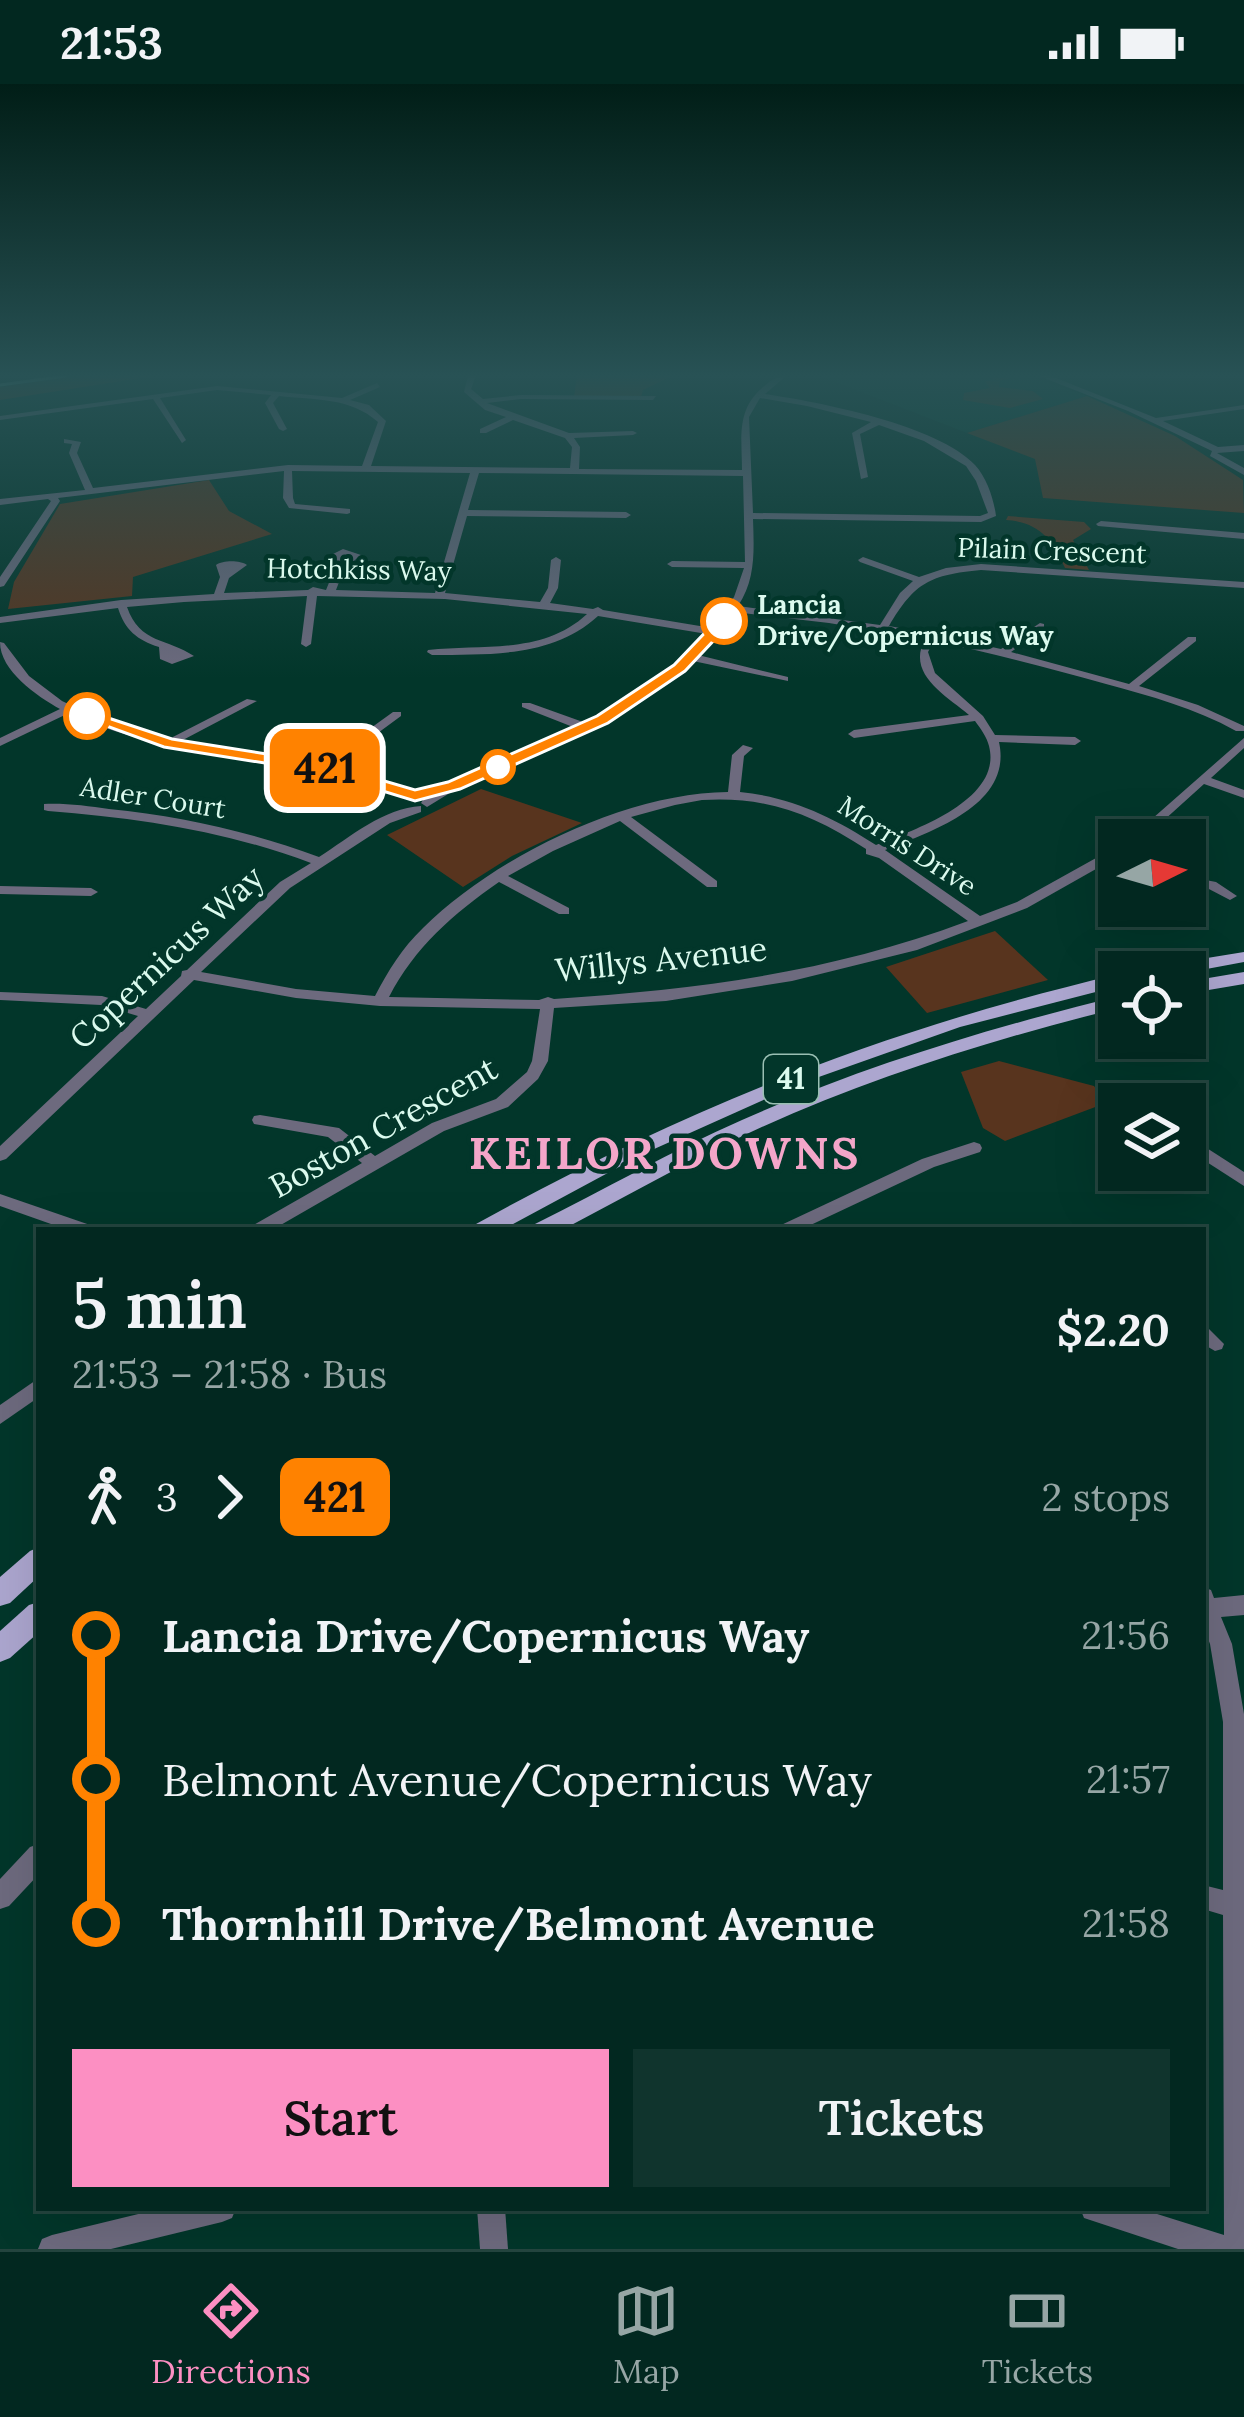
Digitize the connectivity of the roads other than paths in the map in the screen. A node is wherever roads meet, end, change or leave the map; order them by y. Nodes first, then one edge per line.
1 (80, 477) edge
2 (217, 477) edge
3 (287, 477) edge
4 (473, 477) edge
5 (748, 477) edge
6 (976, 477) edge
7 (85, 494) junction
8 (0, 502) edge
9 (48, 502) junction
10 (346, 512) dead end
11 (461, 513) junction
12 (628, 515) dead end
13 (750, 516) junction
14 (1101, 524) dead end
15 (1244, 536) edge
16 (0, 556) edge
17 (18, 556) junction
18 (556, 560) dead end
19 (863, 560) dead end
20 (672, 564) dead end
21 (750, 565) junction
22 (340, 568) dead end
23 (225, 577) dead end
24 (916, 579) junction
25 (0, 584) edge
26 (1244, 585) edge
27 (313, 590) junction
28 (332, 590) junction
29 (440, 593) junction
30 (219, 594) junction
31 (122, 603) junction
32 (545, 603) junction
33 (733, 609) junction
34 (598, 610) junction
35 (0, 620) edge
36 (885, 626) junction
37 (1040, 626) dead end
38 (715, 632) junction
39 (932, 634) junction
40 (1192, 639) dead end
41 (306, 644) dead end
42 (0, 645) edge
43 (164, 649) dead end
44 (1005, 651) junction
45 (432, 652) dead end
46 (692, 658) junction
47 (784, 680) dead end
48 (1130, 688) junction
49 (251, 701) dead end
50 (526, 705) dead end
51 (71, 708) junction
52 (397, 713) dead end
53 (978, 717) junction
54 (587, 728) junction
55 (1242, 732) edge
56 (854, 734) dead end
57 (1069, 736) dead end
58 (992, 738) junction
59 (0, 742) edge
60 (170, 743) junction
61 (737, 752) dead end
62 (323, 768) junction
63 (1203, 779) junction
64 (734, 794) junction
65 (1244, 794) edge
66 (413, 802) junction
67 (47, 806) dead end
68 (622, 817) junction
69 (1158, 819) edge
70 (871, 851) junction
71 (318, 861) junction
72 (1098, 866) edge
73 (500, 877) junction
74 (712, 884) dead end
75 (1206, 884) edge
76 (1228, 889) dead end
77 (0, 890) edge
78 (91, 892) dead end
79 (564, 911) dead end
80 (979, 922) junction
81 (1244, 957) edge
82 (1206, 964) edge
83 (187, 974) junction
84 (1244, 978) edge
85 (1206, 984) edge
86 (1098, 985) edge
87 (0, 996) edge
88 (380, 1001) junction
89 (548, 1002) junction
90 (1098, 1007) edge
91 (147, 1013) junction
92 (260, 1120) dead end
93 (974, 1148) dead end
94 (0, 1155) edge
95 (1206, 1155) edge
96 (685, 1156) junction
97 (372, 1162) junction
98 (1244, 1180) edge
99 (0, 1200) edge
100 (78, 1227) edge
101 (262, 1227) edge
102 (489, 1227) edge
103 (546, 1227) edge
104 (582, 1227) edge
105 (790, 1227) edge
106 (36, 1388) edge
107 (0, 1416) edge
108 (36, 1562) edge
109 (0, 1594) edge
110 (1206, 1602) edge
111 (1244, 1605) edge
112 (36, 1617) edge
113 (0, 1649) edge
114 (36, 1859) edge
115 (0, 1897) edge
116 (1206, 1898) edge
117 (1233, 1905) junction
118 (213, 2211) edge
119 (491, 2211) edge
120 (1103, 2211) edge
121 (129, 2239) edge
122 (52, 2249) edge
123 (494, 2249) edge
124 (1223, 2249) edge
125 (1238, 2249) edge

1 - 7 street
2 - 7 street
3 - 10 street
4 - 11 street
5 - 13 street, Copernicus Way
6 - 13 street
7 - 9 street
8 - 9 street
9 - 17 street
11 - 12 street
11 - 29 street
13 - 21 street, Copernicus Way
14 - 15 street
16 - 17 street
17 - 25 street
18 - 32 street
19 - 24 street
20 - 21 street
21 - 33 street, Copernicus Way
22 - 28 street
23 - 30 street
24 - 26 street, Pilain Crescent
24 - 36 street, Pilain Crescent
27 - 28 street, Hotchkiss Way
27 - 30 street, Hotchkiss Way
27 - 41 street
28 - 29 street, Hotchkiss Way
29 - 32 street, Hotchkiss Way
30 - 31 street, Hotchkiss Way
31 - 35 street, Hotchkiss Way
31 - 43 street
32 - 34 street, Hotchkiss Way
33 - 36 street
33 - 38 street, Copernicus Way
34 - 38 street, Hotchkiss Way
34 - 45 street
36 - 39 street
37 - 44 street
38 - 46 street, Copernicus Way
39 - 44 street
39 - 53 street
40 - 48 street
42 - 51 street
44 - 48 street
46 - 47 street
46 - 54 street, Copernicus Way
48 - 55 street
49 - 60 street
50 - 54 street
51 - 59 street
51 - 60 street
52 - 62 street
53 - 56 street
53 - 58 street
54 - 66 street, Copernicus Way
55 - 63 street
57 - 58 street
58 - 70 street
60 - 62 street
61 - 64 street
62 - 66 street
63 - 65 street
63 - 69 street
64 - 68 street, Morris Drive
64 - 70 street, Morris Drive
66 - 71 street, Copernicus Way
67 - 71 street, Adler Court
68 - 73 street, Morris Drive
68 - 74 street
70 - 80 street, Morris Drive
71 - 83 street, Copernicus Way
72 - 80 street, Willys Avenue
73 - 79 street
73 - 88 street, Morris Drive
75 - 76 street
77 - 78 street
80 - 89 street, Willys Avenue
81 - 82 main road
83 - 88 street, Willys Avenue
83 - 91 street, Copernicus Way
84 - 85 main road
86 - 102 main road, 41
87 - 91 street
88 - 89 street, Willys Avenue
89 - 97 street, Boston Crescent
90 - 96 main road, 41
91 - 94 street, Copernicus Way
92 - 97 street
93 - 105 street
95 - 98 street
96 - 103 main road, 41
96 - 104 main road
97 - 101 street, Boston Crescent
99 - 100 street
106 - 107 street
108 - 109 main road
110 - 111 street
110 - 117 street
112 - 113 main road
114 - 115 street
116 - 117 street
117 - 125 street
118 - 121 street
119 - 123 street
120 - 124 street
121 - 122 street

